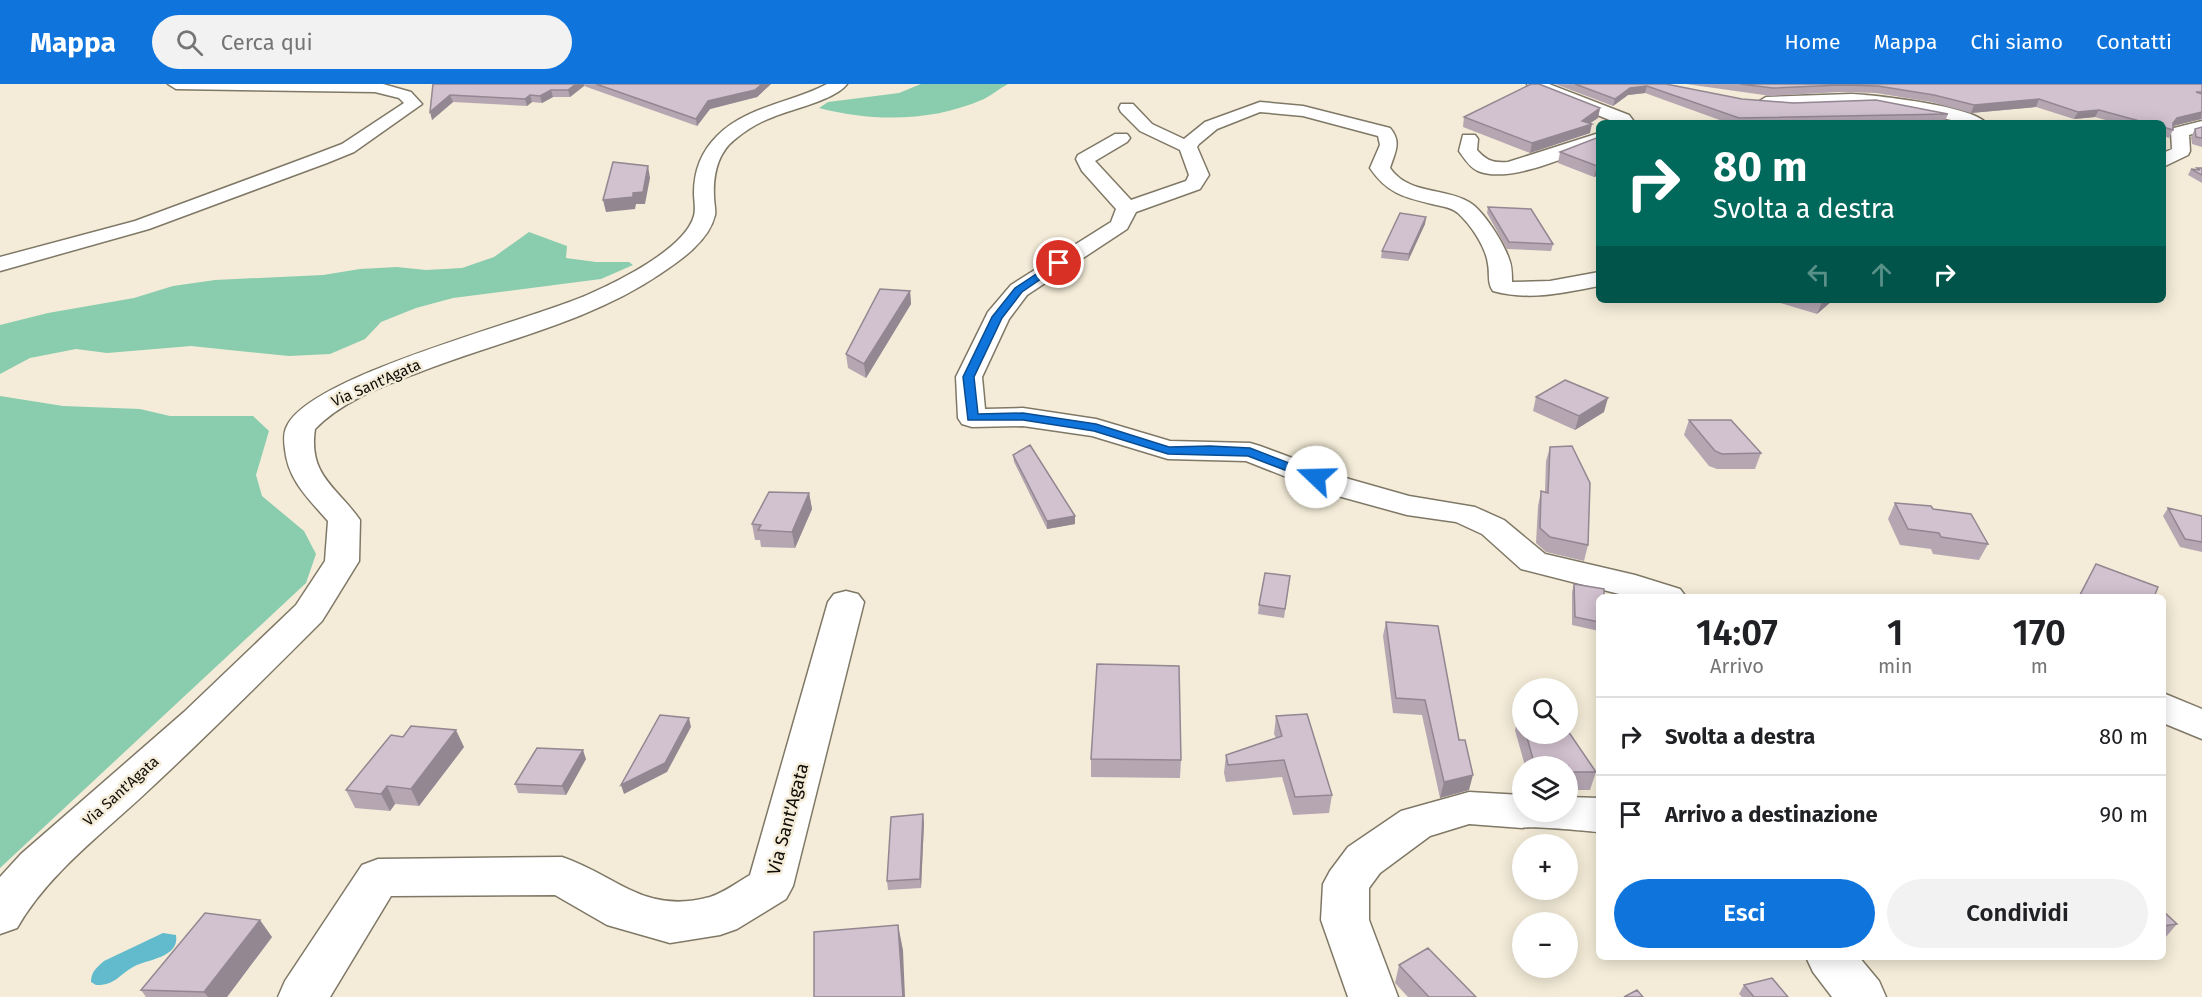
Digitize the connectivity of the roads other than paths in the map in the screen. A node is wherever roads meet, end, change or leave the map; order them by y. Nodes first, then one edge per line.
1 (176, 84) edge
2 (839, 84) edge
3 (1535, 84) edge
4 (1747, 100) edge
5 (1127, 108) dead end
6 (1624, 120) edge
7 (1968, 120) edge
8 (2202, 126) edge
9 (1121, 138) dead end
10 (1469, 139) dead end
11 (1596, 139) edge
12 (1188, 147) junction
13 (2166, 159) edge
14 (1127, 208) junction
15 (0, 264) edge
16 (1596, 280) edge
17 (1658, 594) edge
18 (846, 602) dead end
19 (2166, 708) edge
20 (2202, 725) edge
21 (1512, 810) edge
22 (1578, 813) edge
23 (1596, 814) edge
24 (0, 914) edge
25 (1832, 960) edge
26 (303, 997) edge
27 (1373, 997) edge
28 (1861, 997) edge

1 - 15 street
2 - 24 street, Via Sant'Agata
3 - 6 street
4 - 7 street
5 - 12 street
8 - 13 street
9 - 14 street
10 - 11 street
12 - 14 street
12 - 16 street
14 - 17 street
18 - 26 street, Via Sant'Agata
19 - 20 street
21 - 27 street
22 - 23 street
25 - 28 street

